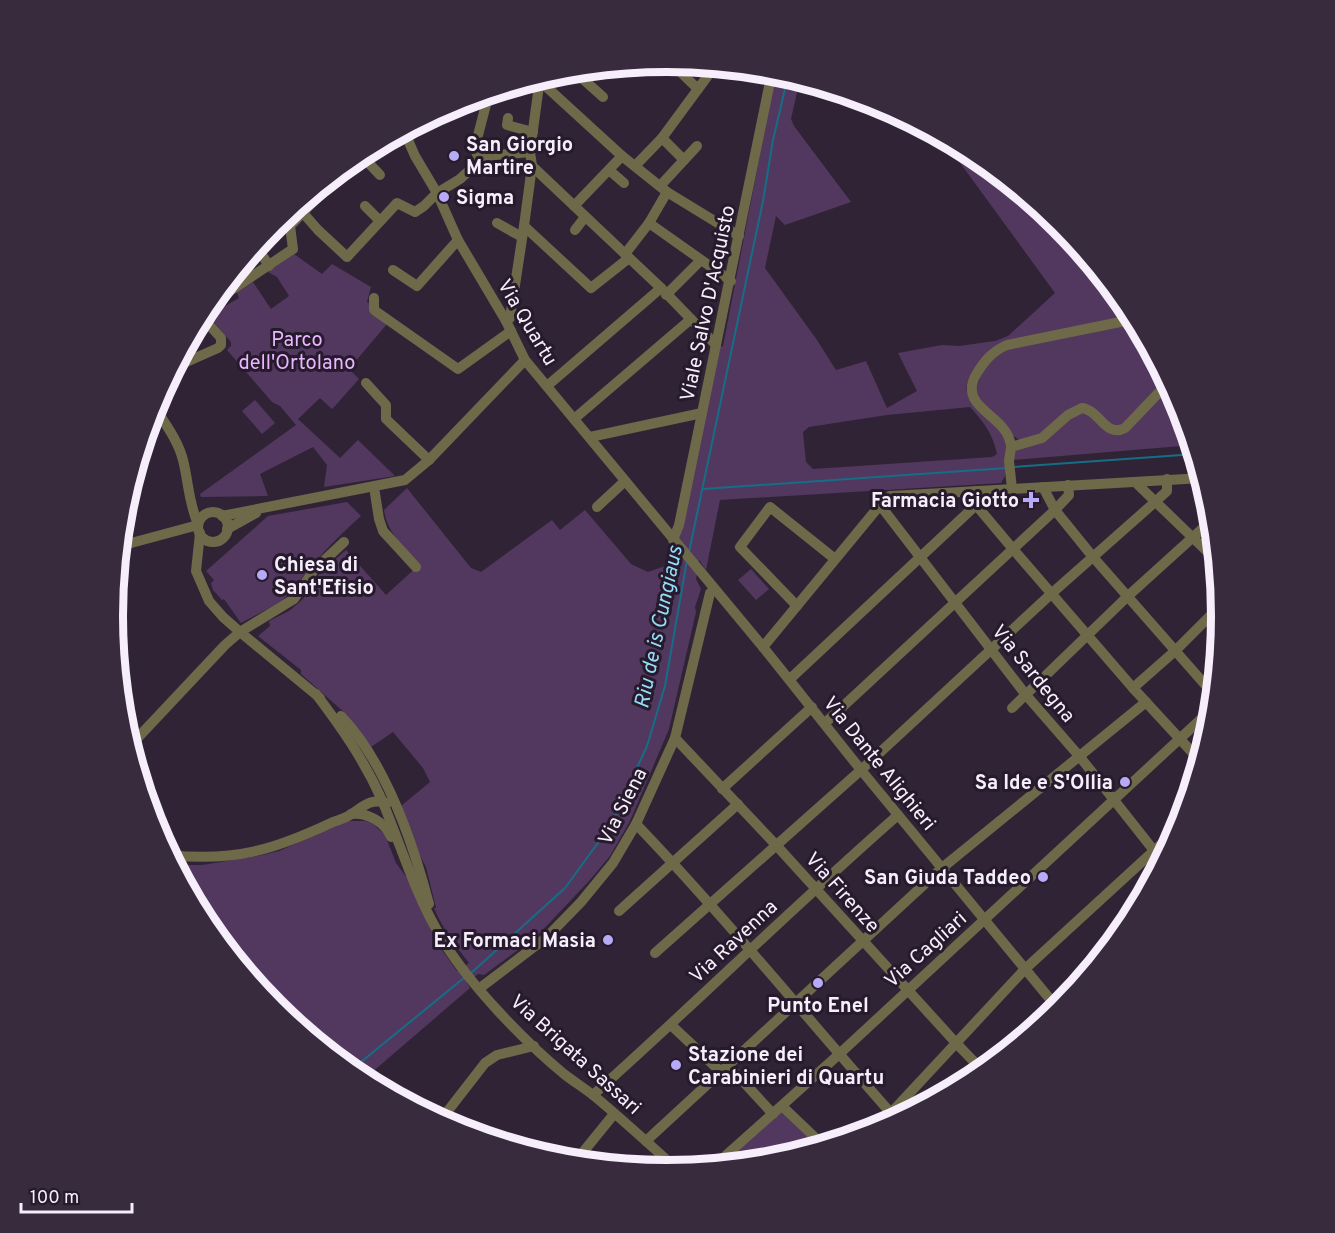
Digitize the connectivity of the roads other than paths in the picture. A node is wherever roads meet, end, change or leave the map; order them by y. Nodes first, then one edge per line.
1 (681, 72) edge
2 (709, 74) edge
3 (583, 79) edge
4 (770, 81) edge
5 (547, 86) edge
6 (539, 88) edge
7 (698, 89) junction
8 (603, 97) dead end
9 (487, 103) edge
10 (508, 118) dead end
11 (533, 132) junction
12 (407, 138) edge
13 (662, 138) junction
14 (697, 146) dead end
15 (530, 152) junction
16 (622, 156) junction
17 (480, 160) junction
18 (684, 160) junction
19 (368, 162) edge
20 (532, 166) junction
21 (635, 166) junction
22 (609, 170) junction
23 (380, 175) dead end
24 (624, 183) dead end
25 (663, 189) junction
26 (437, 193) junction
27 (365, 206) dead end
28 (574, 206) junction
29 (303, 212) edge
30 (585, 217) junction
31 (294, 220) edge
32 (380, 221) junction
33 (497, 223) dead end
34 (649, 223) junction
35 (575, 230) dead end
36 (523, 232) junction
37 (739, 236) junction
38 (458, 240) junction
39 (261, 254) edge
40 (627, 256) junction
41 (700, 261) junction
42 (269, 266) junction
43 (393, 270) dead end
44 (730, 281) junction
45 (234, 288) edge
46 (663, 292) junction
47 (374, 297) dead end
48 (691, 320) junction
49 (1125, 321) edge
50 (209, 324) edge
51 (508, 326) junction
52 (716, 345) junction
53 (525, 360) junction
54 (186, 362) edge
55 (366, 383) dead end
56 (548, 386) junction
57 (1162, 389) edge
58 (702, 413) junction
59 (161, 417) edge
60 (574, 419) junction
61 (590, 436) junction
62 (1011, 447) junction
63 (429, 460) junction
64 (1194, 478) edge
65 (1167, 479) junction
66 (625, 481) junction
67 (1135, 482) junction
68 (1068, 485) junction
69 (374, 487) junction
70 (1043, 487) junction
71 (1012, 489) junction
72 (976, 492) junction
73 (188, 497) junction
74 (1155, 502) junction
75 (880, 505) junction
76 (976, 505) junction
77 (597, 507) dead end
78 (262, 508) junction
79 (1055, 510) junction
80 (208, 513) junction
81 (222, 516) junction
82 (1204, 526) edge
83 (199, 528) junction
84 (227, 529) junction
85 (1191, 538) junction
86 (214, 541) junction
87 (344, 542) dead end
88 (676, 543) junction
89 (128, 544) edge
90 (1012, 549) junction
91 (1208, 553) edge
92 (1093, 557) junction
93 (836, 559) junction
94 (920, 559) junction
95 (416, 567) dead end
96 (198, 579) junction
97 (715, 590) junction
98 (1051, 594) junction
99 (1128, 596) junction
100 (955, 602) junction
101 (797, 606) junction
102 (1212, 614) edge
103 (240, 632) junction
104 (1088, 635) junction
105 (763, 646) junction
106 (992, 651) junction
107 (1175, 651) junction
108 (790, 679) junction
109 (1207, 687) edge
110 (1133, 688) junction
111 (1026, 695) junction
112 (1146, 702) junction
113 (812, 707) junction
114 (1012, 708) dead end
115 (1203, 718) edge
116 (825, 723) junction
117 (345, 726) junction
118 (137, 738) edge
119 (675, 738) junction
120 (1180, 739) junction
121 (367, 749) junction
122 (1194, 754) edge
123 (1080, 757) junction
124 (861, 770) junction
125 (370, 775) junction
126 (722, 789) junction
127 (1114, 800) junction
128 (382, 801) junction
129 (738, 804) junction
130 (357, 811) junction
131 (898, 815) junction
132 (636, 824) junction
133 (1163, 843) edge
134 (776, 845) junction
135 (407, 849) junction
136 (1154, 851) junction
137 (1157, 855) edge
138 (178, 856) edge
139 (205, 857) junction
140 (181, 861) edge
141 (673, 863) junction
142 (942, 868) junction
143 (816, 889) junction
144 (711, 904) junction
145 (619, 911) dead end
146 (985, 920) junction
147 (863, 942) junction
148 (748, 950) junction
149 (655, 953) dead end
150 (1025, 969) junction
151 (476, 984) junction
152 (907, 989) junction
153 (1053, 1002) edge
154 (797, 1003) junction
155 (670, 1025) junction
156 (956, 1043) junction
157 (534, 1046) junction
158 (840, 1053) junction
159 (977, 1064) edge
160 (723, 1068) junction
161 (593, 1095) junction
162 (902, 1108) edge
163 (777, 1110) junction
164 (445, 1113) edge
165 (891, 1113) edge
166 (614, 1114) junction
167 (816, 1140) edge
168 (646, 1141) junction
169 (582, 1154) edge
170 (723, 1158) edge
171 (668, 1161) edge

1 - 7 street
2 - 7 street
3 - 8 street
4 - 37 street, Viale Salvo D'Acquisto
5 - 16 street
6 - 11 street
7 - 13 street
9 - 17 street
10 - 11 street
11 - 15 street
12 - 26 street, Via Quartu
13 - 18 street
13 - 21 street
14 - 18 street
15 - 17 street
15 - 20 street
16 - 21 street
16 - 22 street
17 - 26 street
18 - 25 street
19 - 23 street
20 - 28 street
20 - 36 street
21 - 25 street
22 - 24 street
22 - 28 street
25 - 34 street
25 - 37 street
26 - 32 street
26 - 38 street, Via Quartu
27 - 32 street
28 - 30 street
29 - 32 street
30 - 35 street
30 - 40 street
31 - 42 street
33 - 36 street
34 - 40 street
34 - 41 street
36 - 40 street
36 - 51 street
37 - 44 street, Viale Salvo D'Acquisto
38 - 43 street
38 - 51 street, Via Quartu
39 - 42 street
40 - 46 street
41 - 44 street
41 - 46 street
42 - 45 street
44 - 52 street, Viale Salvo D'Acquisto
46 - 48 street
46 - 56 street
47 - 51 street
48 - 52 street
48 - 60 street
49 - 62 street
50 - 54 street
51 - 53 street, Via Quartu
52 - 58 street, Viale Salvo D'Acquisto
53 - 56 street, Via Quartu
53 - 63 street
55 - 63 street
56 - 60 street, Via Quartu
57 - 62 street
58 - 61 street
58 - 88 street, Viale Salvo D'Acquisto
59 - 73 street
60 - 61 street, Via Quartu
61 - 66 street, Via Quartu
62 - 71 street
63 - 69 street
64 - 65 street
65 - 67 street
65 - 74 street
66 - 77 street
66 - 88 street, Via Quartu
67 - 68 street
67 - 74 street
68 - 70 street
68 - 79 street
69 - 78 street
69 - 95 street
70 - 71 street
70 - 79 street
71 - 72 street
72 - 75 street
72 - 76 street
73 - 80 street
73 - 83 street
74 - 85 street
74 - 92 street
75 - 93 street
75 - 94 street, Via Sardegna
76 - 90 street
76 - 94 street
78 - 81 street
78 - 84 street
79 - 90 street
79 - 92 street
80 - 81 street
80 - 83 street
81 - 84 street
82 - 85 street
83 - 86 street
83 - 89 street
83 - 96 street
84 - 86 street
85 - 91 street
85 - 99 street
86 - 96 street
87 - 103 street
88 - 97 street, Via Dante Alighieri
90 - 98 street
90 - 100 street
92 - 98 street
92 - 99 street
93 - 101 street
93 - 101 street
94 - 100 street, Via Sardegna
94 - 108 street
96 - 103 street
97 - 105 street, Via Dante Alighieri
97 - 119 street, Via Siena
98 - 104 street
98 - 106 street
99 - 104 street
99 - 107 street
100 - 106 street, Via Sardegna
100 - 116 street
101 - 105 street
102 - 107 street
103 - 117 street
103 - 118 street
104 - 110 street
104 - 111 street
105 - 108 street, Via Dante Alighieri
106 - 111 street, Via Sardegna
106 - 124 street
107 - 109 street
107 - 110 street
108 - 113 street, Via Dante Alighieri
110 - 112 street
111 - 114 street
111 - 123 street, Via Sardegna
112 - 120 street
112 - 123 street
113 - 116 street, Via Dante Alighieri
113 - 126 street
115 - 120 street, Via Cagliari
116 - 124 street, Via Dante Alighieri
117 - 121 street, Via Brigata Sassari
117 - 125 street, Via Brigata Sassari
119 - 126 street, Via Firenze
119 - 132 street, Via Siena
120 - 122 street
120 - 127 street, Via Cagliari
121 - 128 street
121 - 135 street, Via Brigata Sassari
123 - 127 street, Via Sardegna
123 - 142 street
124 - 131 street, Via Dante Alighieri
124 - 134 street
125 - 128 street, Via Brigata Sassari
125 - 130 street
126 - 129 street, Via Firenze
127 - 136 street, Via Sardegna
127 - 146 street, Via Cagliari
128 - 130 street
128 - 135 street, Via Brigata Sassari
129 - 134 street, Via Firenze
129 - 141 street
130 - 135 street
130 - 139 street
131 - 142 street, Via Dante Alighieri
131 - 143 street, Via Ravenna
132 - 141 street
132 - 151 street, Via Siena
133 - 136 street
134 - 143 street, Via Firenze
134 - 144 street
135 - 151 street, Via Brigata Sassari
136 - 137 street, Via Sardegna
136 - 150 street
138 - 139 street
139 - 140 street
141 - 144 street
141 - 145 street
142 - 146 street, Via Dante Alighieri
142 - 147 street
143 - 147 street, Via Firenze
143 - 148 street, Via Ravenna
144 - 148 street
144 - 149 street
146 - 150 street, Via Dante Alighieri
146 - 152 street, Via Cagliari
147 - 152 street, Via Firenze
147 - 154 street
148 - 154 street
148 - 155 street, Via Ravenna
150 - 153 street, Via Dante Alighieri
150 - 156 street
151 - 157 street, Via Brigata Sassari
152 - 156 street, Via Firenze
152 - 158 street, Via Cagliari
154 - 158 street
154 - 160 street
155 - 160 street
155 - 161 street, Via Ravenna
156 - 159 street, Via Firenze
156 - 162 street
157 - 161 street, Via Brigata Sassari
157 - 164 street
158 - 163 street, Via Cagliari
158 - 165 street
160 - 163 street
160 - 168 street
161 - 166 street, Via Brigata Sassari
163 - 167 street
163 - 170 street, Via Cagliari
166 - 168 street, Via Brigata Sassari
166 - 169 street
168 - 171 street, Via Brigata Sassari

